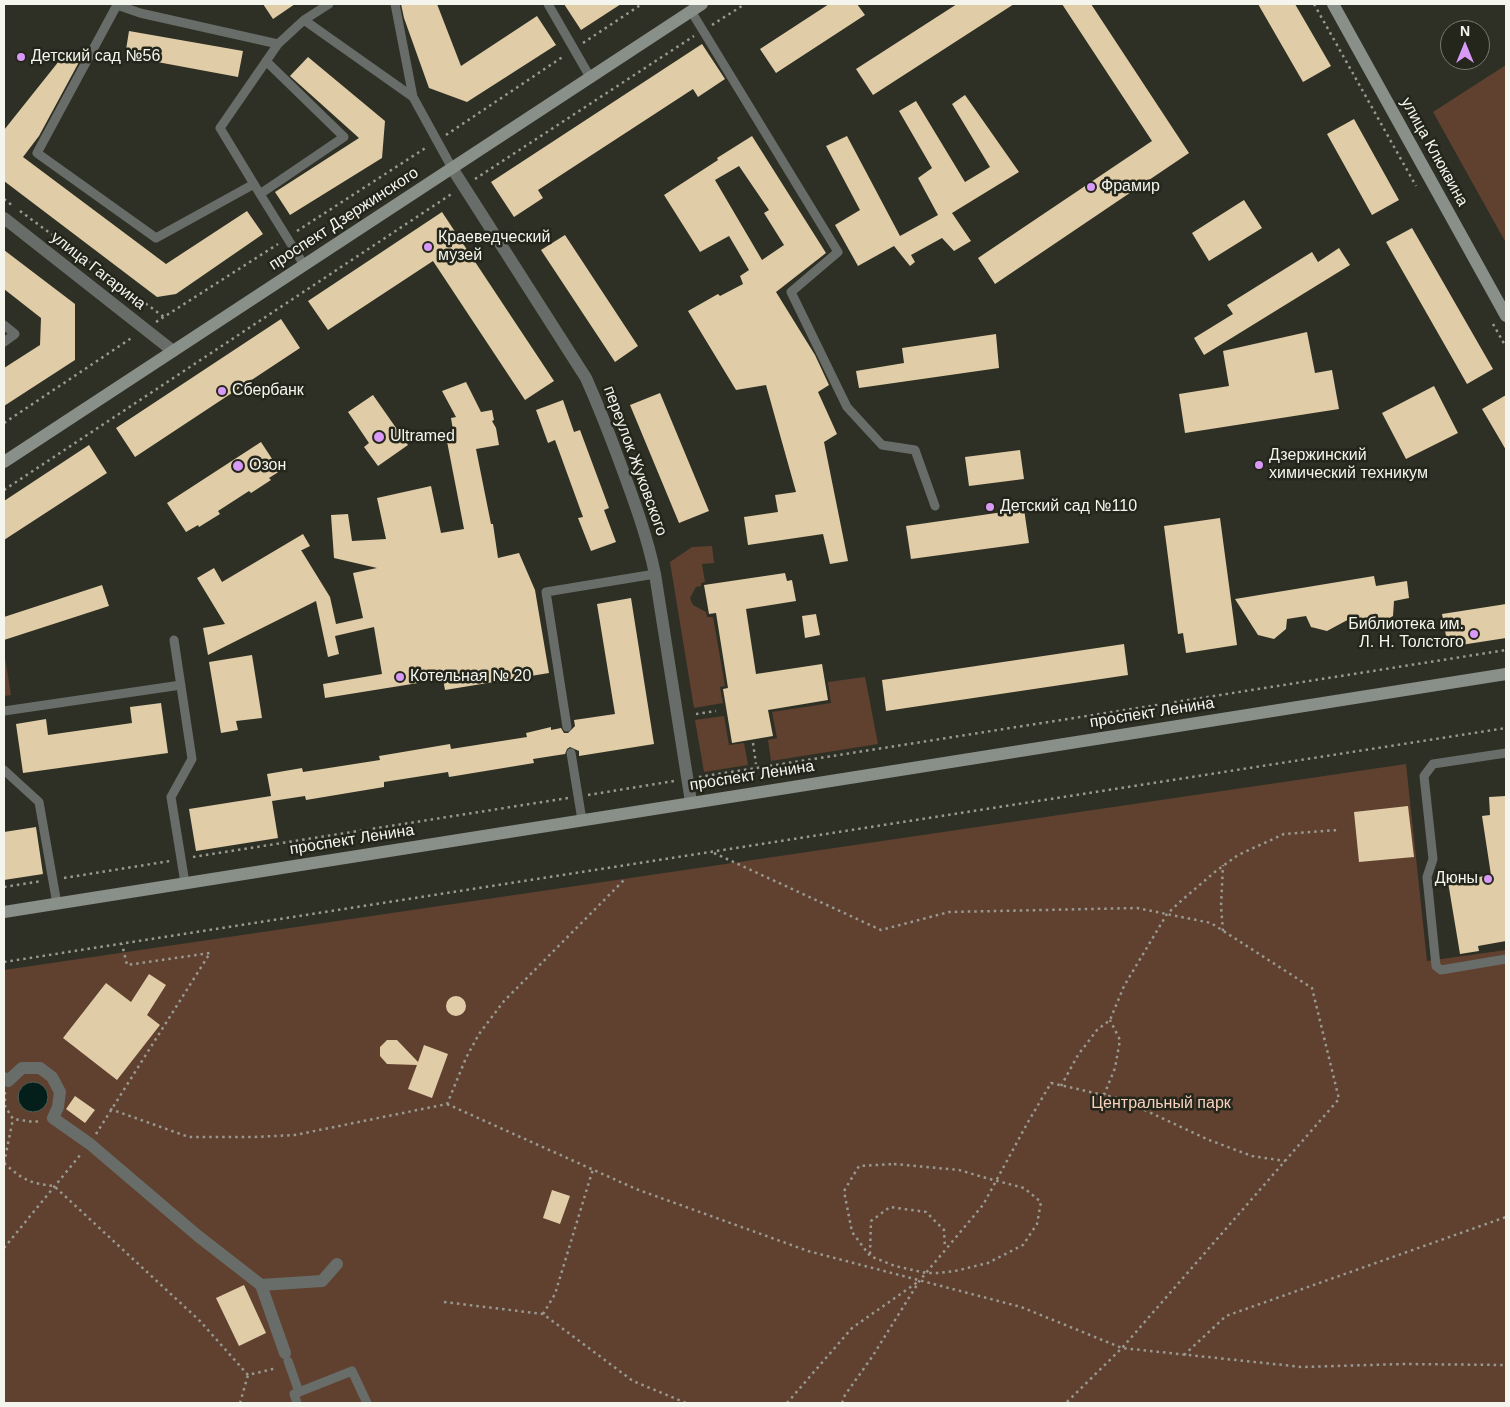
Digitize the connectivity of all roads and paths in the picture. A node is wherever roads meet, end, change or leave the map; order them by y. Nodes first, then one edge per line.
1 (329, 4) edge
2 (395, 4) edge
3 (548, 4) edge
4 (642, 4) edge
5 (702, 4) edge
6 (745, 4) edge
7 (1314, 4) edge
8 (1333, 4) edge
9 (691, 11) junction
10 (304, 20) junction
11 (703, 31) junction
12 (278, 44) junction
13 (573, 50) junction
14 (266, 61) junction
15 (590, 77) junction
16 (413, 97) junction
17 (437, 141) junction
18 (452, 168) junction
19 (254, 184) junction
20 (463, 186) junction
21 (1416, 186) dead end
22 (260, 194) junction
23 (4, 199) edge
24 (4, 218) edge
25 (287, 238) junction
26 (304, 265) junction
27 (1506, 316) edge
28 (164, 317) junction
29 (1492, 321) dead end
30 (4, 325) edge
31 (146, 329) junction
32 (4, 342) edge
33 (1506, 347) edge
34 (173, 351) junction
35 (4, 423) edge
36 (4, 462) edge
37 (4, 490) edge
38 (936, 506) dead end
39 (655, 574) junction
40 (174, 640) dead end
41 (1506, 650) edge
42 (1506, 674) edge
43 (181, 685) junction
44 (4, 710) edge
45 (716, 711) dead end
46 (696, 714) dead end
47 (567, 727) dead end
48 (1506, 728) edge
49 (753, 743) dead end
50 (571, 752) dead end
51 (1506, 753) edge
52 (756, 764) dead end
53 (4, 770) edge
54 (687, 779) junction
55 (578, 796) junction
56 (691, 802) junction
57 (582, 820) junction
58 (1338, 830) dead end
59 (713, 853) junction
60 (189, 858) dead end
61 (179, 860) dead end
62 (1224, 866) junction
63 (62, 878) dead end
64 (625, 879) dead end
65 (43, 881) dead end
66 (185, 883) junction
67 (4, 887) edge
68 (56, 904) junction
69 (4, 912) edge
70 (1168, 914) junction
71 (1223, 931) junction
72 (122, 944) junction
73 (1506, 959) edge
74 (4, 962) edge
75 (1110, 1020) junction
76 (6, 1080) edge
77 (1061, 1086) junction
78 (1104, 1095) junction
79 (446, 1104) junction
80 (110, 1109) junction
81 (53, 1118) junction
82 (13, 1119) junction
83 (90, 1144) junction
84 (1285, 1161) junction
85 (4, 1163) edge
86 (593, 1169) junction
87 (996, 1181) junction
88 (54, 1186) junction
89 (1506, 1217) edge
90 (4, 1248) edge
91 (946, 1250) junction
92 (870, 1256) junction
93 (337, 1264) dead end
94 (926, 1273) junction
95 (920, 1280) junction
96 (261, 1285) junction
97 (444, 1302) dead end
98 (543, 1314) junction
99 (1122, 1348) junction
100 (1184, 1355) junction
101 (287, 1360) junction
102 (1506, 1365) edge
103 (248, 1375) junction
104 (299, 1392) junction
105 (240, 1403) edge
106 (297, 1403) edge
107 (367, 1403) edge
108 (686, 1403) edge
109 (787, 1403) edge
110 (842, 1403) edge
111 (1066, 1403) edge

1 - 10 lane
2 - 16 lane
3 - 13 lane
4 - 13 path
5 - 9 main road, проспект Дзержинского
6 - 11 path
7 - 21 path
8 - 27 main road, улица Клюквина
9 - 11 lane
9 - 15 main road, проспект Дзержинского
10 - 12 lane
10 - 16 lane
11 - 20 path
11 - 38 lane
12 - 14 lane
12 - 19 lane
13 - 15 lane
13 - 17 path
14 - 19 lane
14 - 22 lane
15 - 18 main road, проспект Дзержинского
16 - 17 lane
17 - 18 lane
17 - 25 path
18 - 20 street, переулок Жуковского
18 - 26 main road, проспект Дзержинского
19 - 22 lane
20 - 37 path
20 - 39 street, переулок Жуковского
22 - 25 lane
23 - 28 path
24 - 31 street, улица Гагарина
25 - 26 lane
25 - 28 path
26 - 34 main road, проспект Дзержинского
28 - 31 path
29 - 33 path
30 - 32 lane
31 - 34 street, улица Гагарина
31 - 35 path
34 - 36 main road, проспект Дзержинского
39 - 47 lane
39 - 54 street, переулок Жуковского
40 - 43 lane
41 - 54 path
42 - 56 main road, проспект Ленина
43 - 44 lane
43 - 66 lane
45 - 46 path
48 - 59 path
49 - 52 path
50 - 55 lane
51 - 73 lane
53 - 68 lane
54 - 55 path
54 - 56 street, переулок Жуковского
55 - 57 lane
55 - 60 path
56 - 57 main road, проспект Ленина
57 - 66 main road, проспект Ленина
58 - 62 path
59 - 70 path
59 - 72 path
61 - 63 path
62 - 70 path
62 - 71 path
64 - 79 path
65 - 67 path
66 - 68 main road, проспект Ленина
68 - 69 main road, проспект Ленина
70 - 71 path
70 - 75 path
71 - 84 path
72 - 74 path
72 - 80 path
75 - 77 path
75 - 78 path
76 - 81 street
76 - 82 path
77 - 78 path
77 - 87 path
78 - 84 path
79 - 80 path
79 - 86 path
80 - 83 path
81 - 82 path
81 - 83 street
82 - 85 path
83 - 88 path
83 - 96 street
84 - 99 path
85 - 88 path
86 - 95 path
86 - 98 path
87 - 91 path
87 - 92 path
87 - 94 path
88 - 90 path
88 - 103 path
89 - 100 path
91 - 92 path
91 - 94 path
92 - 94 path
93 - 96 street
94 - 95 path
95 - 99 path
95 - 109 path
95 - 110 path
96 - 101 street
97 - 98 path
98 - 108 path
99 - 100 path
99 - 111 path
100 - 102 path
101 - 103 path
101 - 104 lane
103 - 105 path
104 - 106 lane
104 - 107 lane

